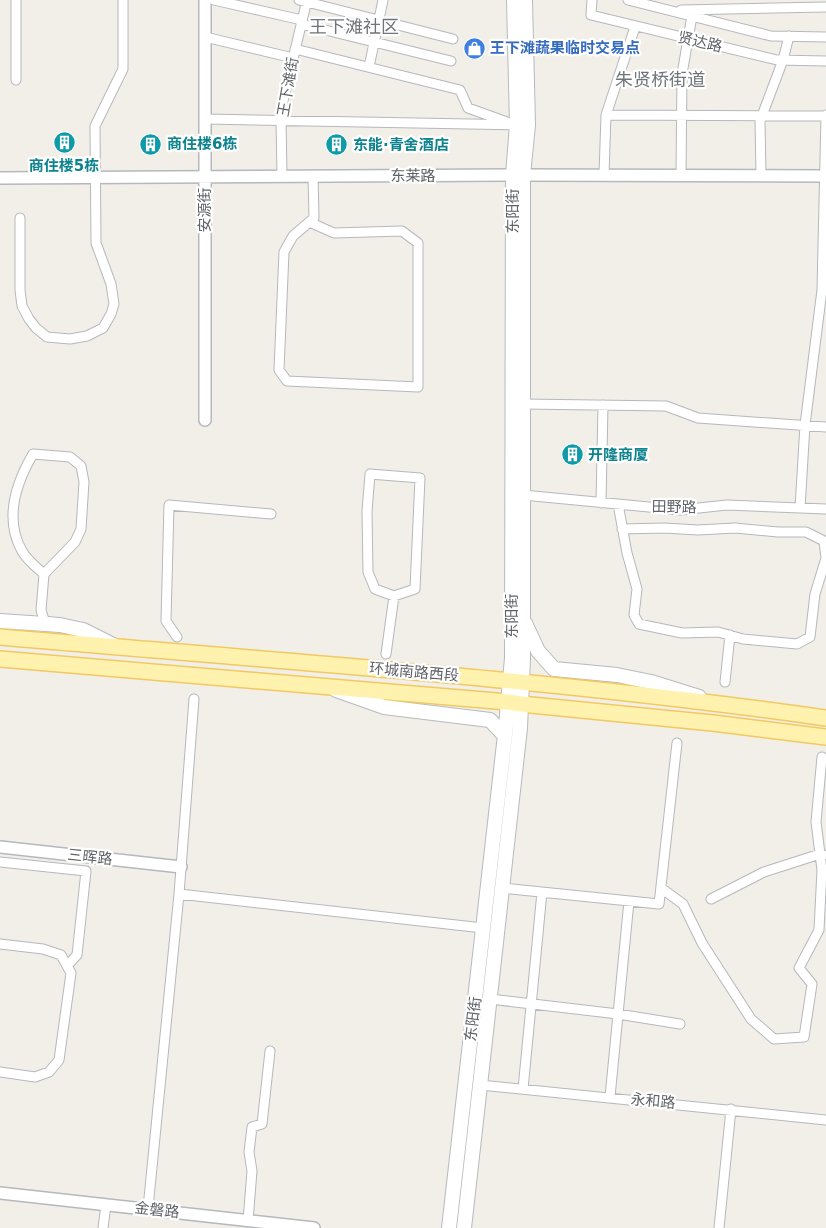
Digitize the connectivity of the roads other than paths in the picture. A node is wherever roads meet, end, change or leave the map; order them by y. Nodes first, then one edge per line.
1 (16, 0) edge
2 (123, 0) edge
3 (205, 0) edge
4 (214, 0) edge
5 (383, 0) edge
6 (514, 0) edge
7 (525, 0) edge
8 (592, 0) edge
9 (628, 0) edge
10 (304, 1) edge
11 (826, 7) edge
12 (669, 10) junction
13 (692, 16) junction
14 (378, 20) junction
15 (302, 22) junction
16 (634, 27) junction
17 (789, 36) junction
18 (205, 37) junction
19 (826, 37) edge
20 (453, 39) dead end
21 (688, 39) junction
22 (375, 42) junction
23 (295, 48) junction
24 (293, 58) junction
25 (782, 60) junction
26 (451, 61) dead end
27 (826, 61) edge
28 (369, 67) junction
29 (16, 80) dead end
30 (682, 114) junction
31 (606, 115) junction
32 (762, 116) junction
33 (826, 116) edge
34 (205, 119) junction
35 (281, 119) junction
36 (517, 125) junction
37 (518, 175) junction
38 (604, 175) junction
39 (681, 175) junction
40 (282, 176) junction
41 (313, 176) junction
42 (761, 176) junction
43 (825, 176) edge
44 (95, 177) junction
45 (205, 177) junction
46 (0, 178) edge
47 (20, 218) dead end
48 (309, 222) junction
49 (523, 404) junction
50 (603, 405) junction
51 (205, 420) dead end
52 (805, 425) junction
53 (826, 427) edge
54 (523, 495) junction
55 (601, 503) junction
56 (618, 504) junction
57 (800, 508) junction
58 (826, 509) edge
59 (271, 514) dead end
60 (622, 529) junction
61 (44, 574) junction
62 (394, 596) junction
63 (523, 618) junction
64 (0, 621) edge
65 (55, 624) junction
66 (730, 635) junction
67 (0, 637) edge
68 (177, 637) dead end
69 (118, 647) junction
70 (386, 654) dead end
71 (0, 659) edge
72 (516, 681) junction
73 (725, 682) dead end
74 (326, 687) junction
75 (194, 699) dead end
76 (515, 703) junction
77 (721, 704) junction
78 (826, 718) edge
79 (505, 736) junction
80 (826, 737) edge
81 (677, 743) dead end
82 (822, 757) dead end
83 (0, 847) edge
84 (823, 855) edge
85 (0, 862) edge
86 (181, 867) junction
87 (502, 888) junction
88 (661, 888) junction
89 (542, 892) junction
90 (179, 894) junction
91 (712, 900) dead end
92 (629, 901) junction
93 (483, 928) junction
94 (0, 944) edge
95 (67, 966) junction
96 (490, 998) junction
97 (531, 1004) junction
98 (618, 1014) junction
99 (680, 1024) dead end
100 (270, 1051) dead end
101 (0, 1072) edge
102 (480, 1085) junction
103 (523, 1089) junction
104 (610, 1097) junction
105 (731, 1109) junction
106 (826, 1120) edge
107 (0, 1192) edge
108 (106, 1204) junction
109 (148, 1208) junction
110 (244, 1223) edge
111 (103, 1228) edge
112 (314, 1228) edge
113 (449, 1228) edge
114 (464, 1228) edge
115 (719, 1228) edge

1 - 29 street
2 - 44 street
3 - 18 street, 安源街
4 - 15 street
5 - 14 street
6 - 36 main road, 东阳街
7 - 37 main road, 东阳街
8 - 16 street, 贤达路
9 - 12 street
10 - 14 street
10 - 15 street, 王下滩街
11 - 12 street
12 - 13 street
13 - 17 street
13 - 21 street
14 - 20 street
14 - 22 street
15 - 22 street
15 - 23 street, 王下滩街
16 - 21 street, 贤达路
16 - 31 street
17 - 19 street
17 - 25 street
18 - 24 street
18 - 34 street, 安源街
21 - 25 street, 贤达路
21 - 30 street
22 - 26 street
22 - 28 street
23 - 24 street, 王下滩街
23 - 28 street
24 - 35 street, 王下滩街
25 - 27 street, 贤达路
25 - 32 street
28 - 36 street
30 - 31 street
30 - 32 street
30 - 39 street
31 - 38 street
32 - 33 street
32 - 42 street
33 - 43 street
34 - 35 street
34 - 45 street, 安源街
35 - 36 street
35 - 40 street, 王下滩街
36 - 37 main road, 东阳街
37 - 38 street, 东莱路
37 - 41 street, 东莱路
37 - 49 main road, 东阳街
37 - 72 main road, 东阳街
38 - 39 street, 东莱路
39 - 42 street, 东莱路
40 - 41 street, 东莱路
40 - 45 street, 东莱路
41 - 48 street
42 - 43 street, 东莱路
43 - 52 street
44 - 45 street, 东莱路
44 - 46 street, 东莱路
44 - 47 street
45 - 51 street, 安源街
48 - 48 street
49 - 50 street
49 - 54 main road, 东阳街
50 - 52 street
50 - 55 street
52 - 53 street
52 - 57 street
54 - 55 street, 田野路
54 - 63 main road, 东阳街
55 - 56 street, 田野路
56 - 57 street, 田野路
56 - 60 street
57 - 58 street, 田野路
59 - 68 street
60 - 66 street
60 - 66 street
61 - 61 street
61 - 65 street
62 - 62 street
62 - 70 street
63 - 72 main road, 东阳街
63 - 77 main road
64 - 65 main road
65 - 69 main road
66 - 73 street
67 - 69 main road, 环城南路西段
69 - 72 main road, 环城南路西段
71 - 74 main road, 环城南路西段
72 - 76 main road, 东阳街
72 - 77 main road, 环城南路西段
74 - 76 main road, 环城南路西段
74 - 79 main road
75 - 86 street
76 - 79 main road, 东阳街
76 - 80 main road, 环城南路西段
76 - 87 main road, 东阳街
77 - 78 main road, 环城南路西段
79 - 93 main road, 东阳街
81 - 88 street
82 - 84 street
83 - 86 street, 三晖路
84 - 88 street
84 - 91 street
85 - 95 street
86 - 90 street
87 - 89 street
87 - 96 main road, 东阳街
88 - 92 street
89 - 92 street
89 - 97 street
90 - 93 street
90 - 109 street
92 - 98 street
93 - 113 main road, 东阳街
94 - 95 street
95 - 101 street
96 - 97 street
96 - 102 main road, 东阳街
97 - 98 street
97 - 103 street
98 - 99 street
98 - 104 street
100 - 110 street
102 - 103 street, 永和路
102 - 114 main road, 东阳街
103 - 104 street, 永和路
104 - 105 street, 永和路
105 - 106 street, 永和路
105 - 115 street
107 - 108 street, 金磐路
108 - 109 street, 金磐路
108 - 111 street
109 - 110 street, 金磐路
110 - 112 street, 金磐路

